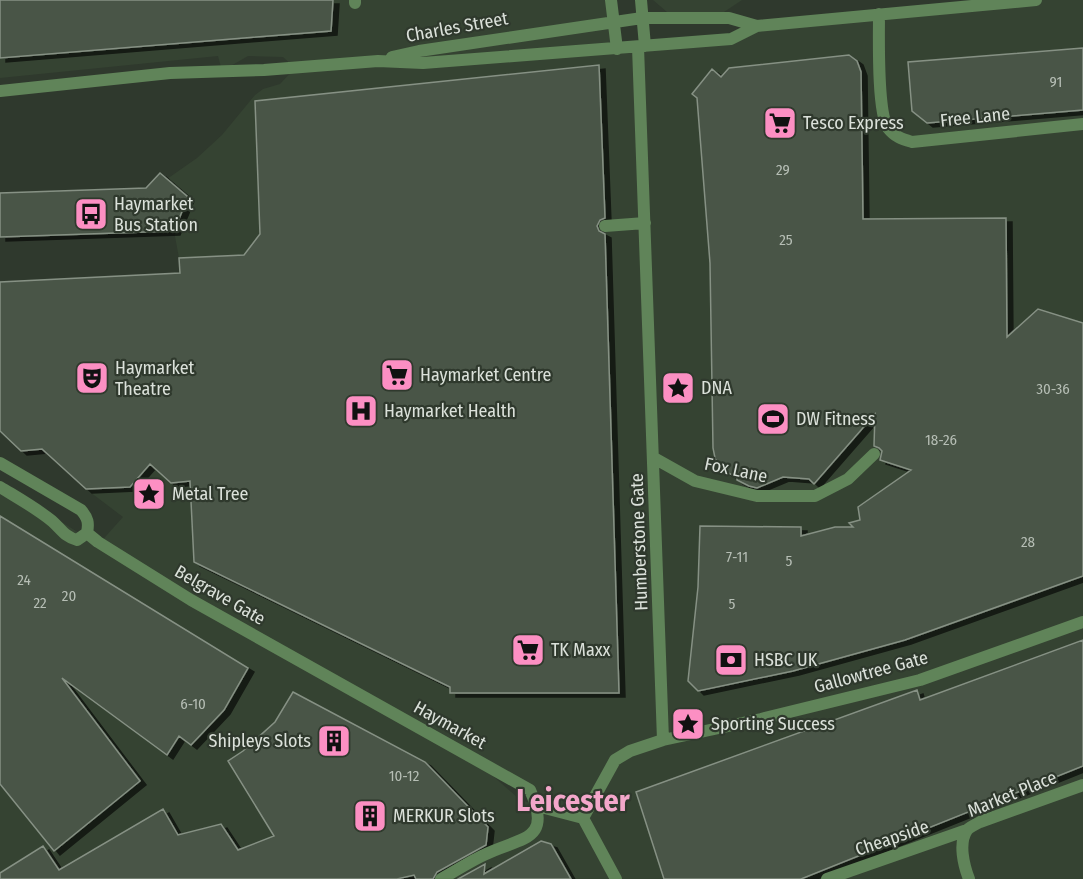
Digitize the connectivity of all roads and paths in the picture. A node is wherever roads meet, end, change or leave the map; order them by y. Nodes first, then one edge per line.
1 (611, 0) edge
2 (640, 0) edge
3 (1036, 0) edge
4 (978, 2) edge
5 (879, 14) junction
6 (642, 18) junction
7 (614, 20) junction
8 (757, 26) junction
9 (642, 46) junction
10 (617, 49) junction
11 (378, 61) junction
12 (0, 91) edge
13 (1083, 124) edge
14 (645, 223) junction
15 (605, 226) dead end
16 (874, 454) dead end
17 (654, 458) junction
18 (0, 463) edge
19 (0, 488) edge
20 (87, 533) junction
21 (1083, 622) edge
22 (337, 682) joint
23 (663, 740) junction
24 (1083, 785) edge
25 (537, 806) junction
26 (583, 818) junction
27 (967, 830) junction
28 (834, 877) edge
29 (441, 879) edge
30 (616, 879) edge
31 (969, 879) edge

1 - 7 street
2 - 6 street, Humberstone Gate
3 - 4 street, Charles Street
4 - 5 street, Charles Street
5 - 8 street, Charles Street
5 - 13 street, Free Lane
6 - 7 street, Charles Street
6 - 8 street, Charles Street
6 - 9 street, Humberstone Gate
7 - 10 street
7 - 11 street, Charles Street
8 - 9 street, Charles Street
9 - 10 street, Charles Street
9 - 14 street, Humberstone Gate
10 - 11 street, Charles Street
11 - 12 street, Charles Street
14 - 15 street
14 - 17 street, Humberstone Gate
16 - 17 street, Fox Lane
17 - 23 street, Humberstone Gate
18 - 20 street
19 - 20 street
20 - 22 street, Belgrave Gate
21 - 23 street, Gallowtree Gate
22 - 25 street, Haymarket
23 - 26 street
24 - 27 street, Market Place
25 - 26 street
25 - 29 street
26 - 30 street
27 - 28 street, Cheapside
27 - 31 street, Market Place

